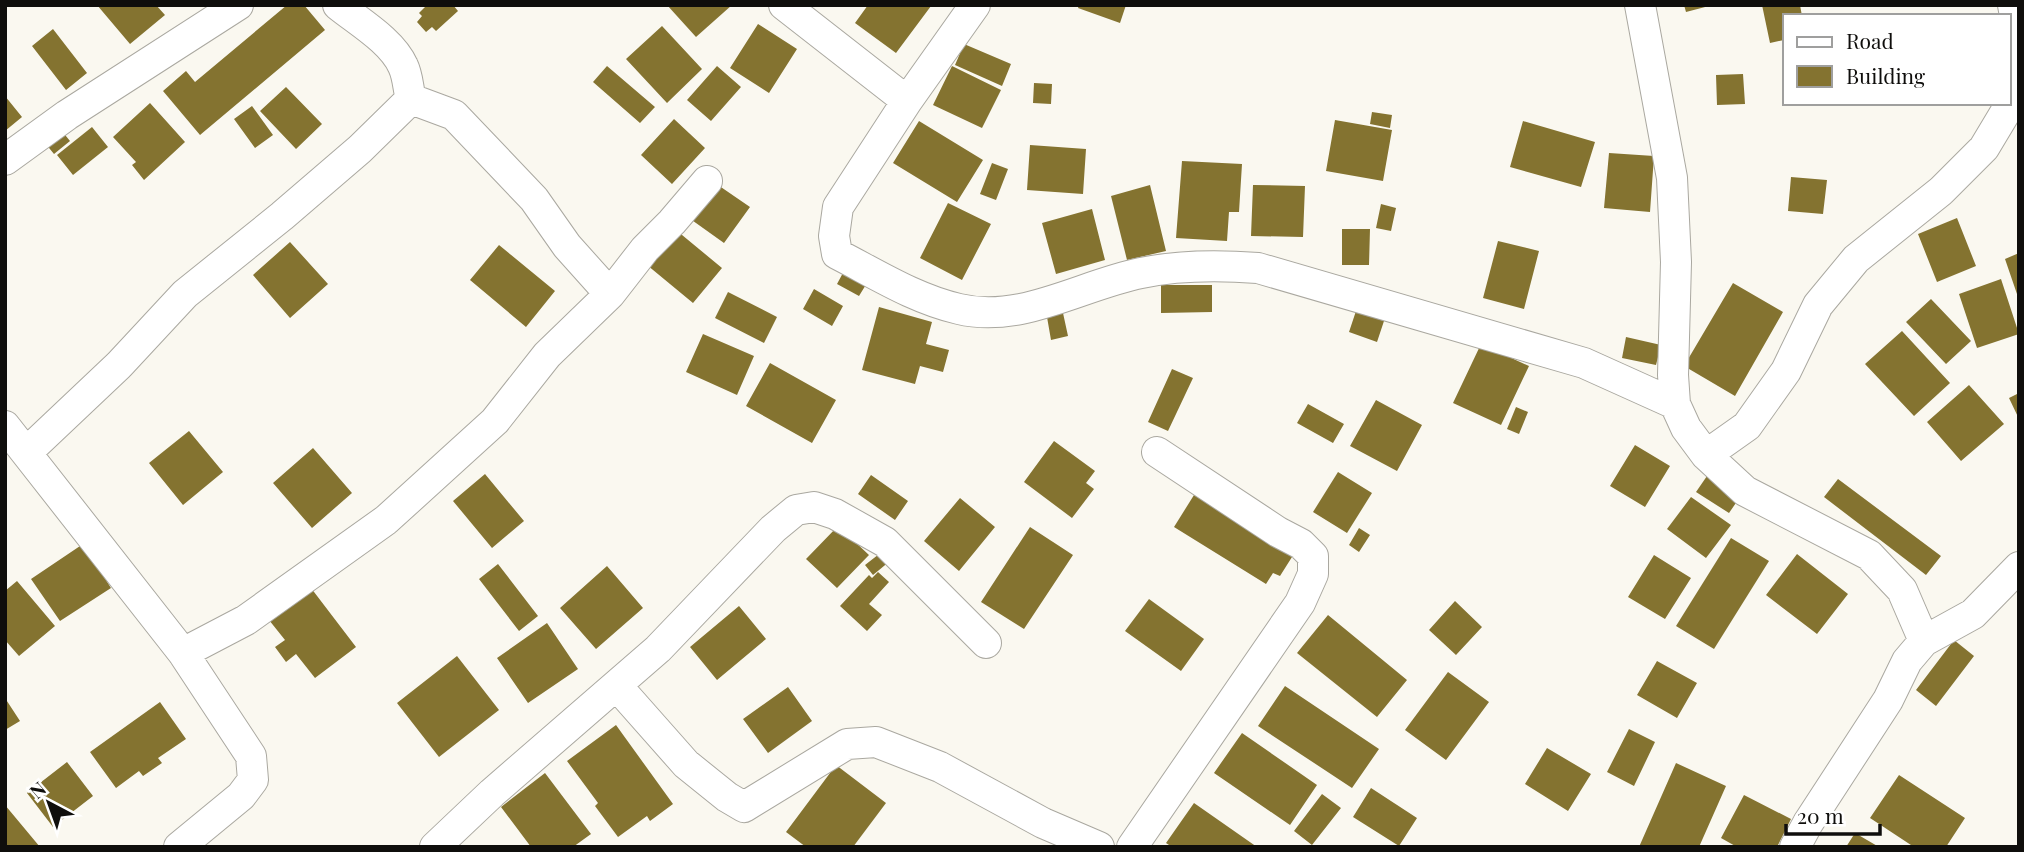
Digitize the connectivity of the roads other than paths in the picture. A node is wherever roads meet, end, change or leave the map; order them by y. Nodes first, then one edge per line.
1 (238, 5) edge
2 (338, 5) edge
3 (784, 5) edge
4 (975, 5) edge
5 (1640, 5) edge
6 (2013, 5) edge
7 (2019, 37) edge
8 (2019, 49) edge
9 (411, 99) junction
10 (907, 102) junction
11 (2010, 105) edge
12 (2010, 105) edge
13 (5, 159) edge
14 (706, 181) dead end
15 (610, 294) junction
16 (1675, 404) junction
17 (5, 426) edge
18 (27, 452) junction
19 (1157, 452) dead end
20 (1706, 455) junction
21 (2019, 567) edge
22 (1924, 641) junction
23 (986, 643) dead end
24 (183, 653) junction
25 (617, 686) junction
26 (179, 847) edge
27 (435, 847) edge
28 (1099, 847) edge
29 (1132, 847) edge
30 (1795, 847) edge

1 - 13 street
2 - 9 street
3 - 10 street
4 - 10 street
5 - 16 street
6 - 7 street
8 - 12 street
9 - 15 street
9 - 18 street
10 - 16 street
11 - 20 street
14 - 15 street
15 - 24 street
16 - 20 street
17 - 18 street
18 - 24 street
19 - 29 street
20 - 22 street
21 - 22 street
22 - 30 street
23 - 25 street
24 - 26 street
25 - 27 street
25 - 28 street

